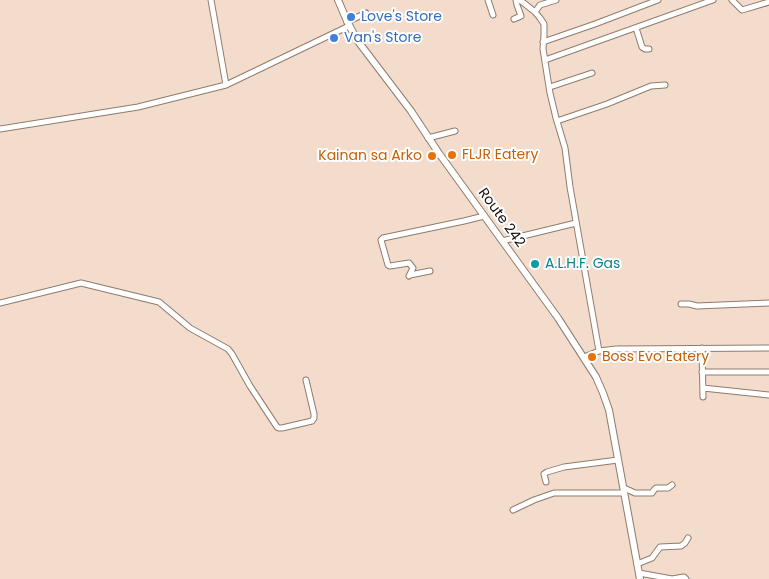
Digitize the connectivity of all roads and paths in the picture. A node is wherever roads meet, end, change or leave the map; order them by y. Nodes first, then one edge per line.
1 (211, 0) edge
2 (338, 0) edge
3 (488, 0) edge
4 (516, 0) edge
5 (520, 0) edge
6 (556, 0) edge
7 (658, 0) edge
8 (713, 0) edge
9 (732, 0) edge
10 (769, 2) edge
11 (535, 12) junction
12 (366, 14) dead end
13 (493, 15) dead end
14 (514, 19) dead end
15 (348, 24) junction
16 (636, 28) junction
17 (543, 42) junction
18 (649, 49) dead end
19 (545, 60) junction
20 (592, 73) dead end
21 (226, 85) junction
22 (665, 85) dead end
23 (550, 88) junction
24 (557, 121) junction
25 (0, 129) edge
26 (455, 131) dead end
27 (428, 138) junction
28 (484, 216) junction
29 (576, 223) junction
30 (502, 241) junction
31 (430, 271) dead end
32 (0, 303) edge
33 (769, 303) edge
34 (681, 304) dead end
35 (702, 348) junction
36 (769, 348) edge
37 (600, 351) junction
38 (584, 357) junction
39 (702, 372) junction
40 (769, 372) edge
41 (306, 380) dead end
42 (703, 388) junction
43 (769, 394) edge
44 (703, 396) dead end
45 (618, 460) junction
46 (546, 482) dead end
47 (672, 486) dead end
48 (624, 491) junction
49 (514, 510) dead end
50 (688, 538) dead end
51 (637, 563) junction
52 (640, 576) edge
53 (686, 579) edge

1 - 21 street
2 - 15 main road, Route 242
3 - 13 street
4 - 14 street
5 - 11 street
6 - 11 street
7 - 17 street
8 - 16 street
9 - 10 street
11 - 17 street
12 - 15 street
15 - 21 street
15 - 27 main road, Route 242
16 - 18 street
16 - 19 street
17 - 19 street
19 - 23 street
20 - 23 street
21 - 25 street
22 - 24 street
23 - 24 street
24 - 29 street
26 - 27 street
27 - 28 main road, Route 242
28 - 30 main road, Route 242
28 - 31 street
29 - 30 street
29 - 37 street
30 - 38 main road, Route 242
32 - 41 street
33 - 34 street
35 - 36 street
35 - 37 street
35 - 39 street
37 - 38 street
38 - 45 main road, Route 242
39 - 40 street
39 - 42 street
42 - 43 street
42 - 44 street
45 - 46 street
45 - 48 main road, Route 242
47 - 48 street
48 - 49 street
48 - 51 main road, Route 242
50 - 51 street
51 - 52 main road, Route 242
52 - 53 street

